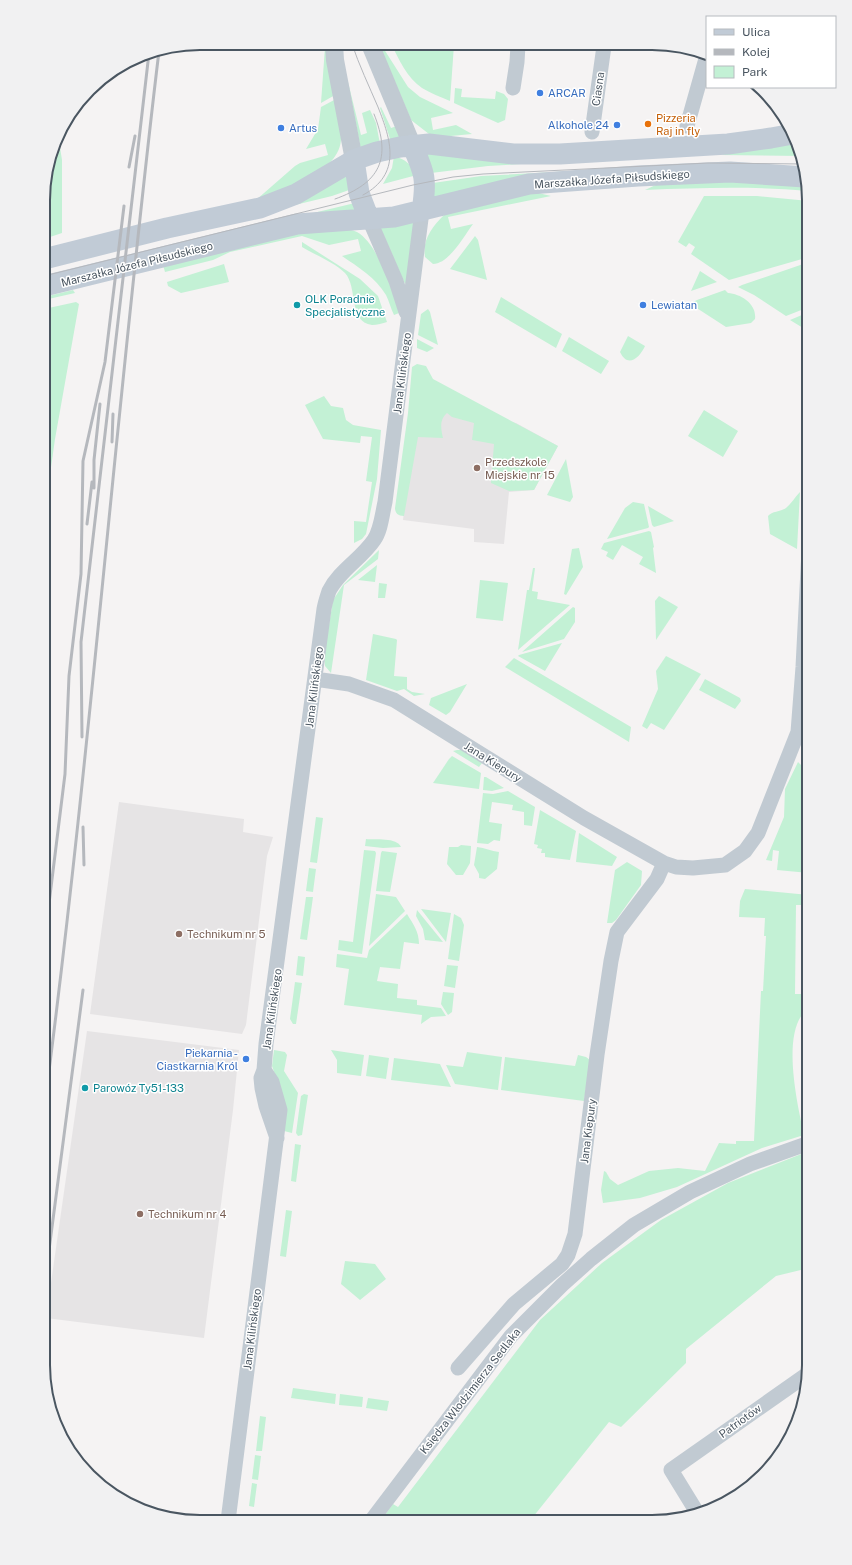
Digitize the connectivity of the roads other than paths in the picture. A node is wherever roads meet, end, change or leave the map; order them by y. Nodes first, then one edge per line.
1 (334, 50) edge
2 (372, 50) edge
3 (518, 50) edge
4 (603, 50) edge
5 (706, 60) edge
6 (513, 88) dead end
7 (686, 126) dead end
8 (592, 132) dead end
9 (787, 135) edge
10 (412, 145) junction
11 (354, 160) junction
12 (800, 177) edge
13 (422, 211) junction
14 (369, 219) junction
15 (50, 260) edge
16 (50, 283) edge
17 (408, 323) junction
18 (315, 679) junction
19 (802, 734) edge
20 (664, 864) junction
21 (802, 1145) edge
22 (458, 1368) dead end
23 (802, 1378) edge
24 (695, 1509) edge
25 (229, 1515) edge
26 (376, 1515) edge

1 - 11 street
2 - 10 street
3 - 6 street
4 - 8 street, Ciasna
5 - 7 street
9 - 10 main road
10 - 11 main road
10 - 13 main road
11 - 14 main road
11 - 15 main road, Marszałka Józefa Piłsudskiego
12 - 13 main road, Marszałka Józefa Piłsudskiego
13 - 14 main road
13 - 17 street, Jana Kilińskiego
14 - 16 main road, Marszałka Józefa Piłsudskiego
14 - 17 street, Jana Kilińskiego
17 - 18 street, Jana Kilińskiego
18 - 20 street, Jana Kiepury
18 - 25 street, Jana Kilińskiego
19 - 20 street, Jana Kiepury
20 - 22 street, Jana Kiepury
21 - 26 street, Księdza Włodzimierza Sedlaka
23 - 24 street, Patriotów

